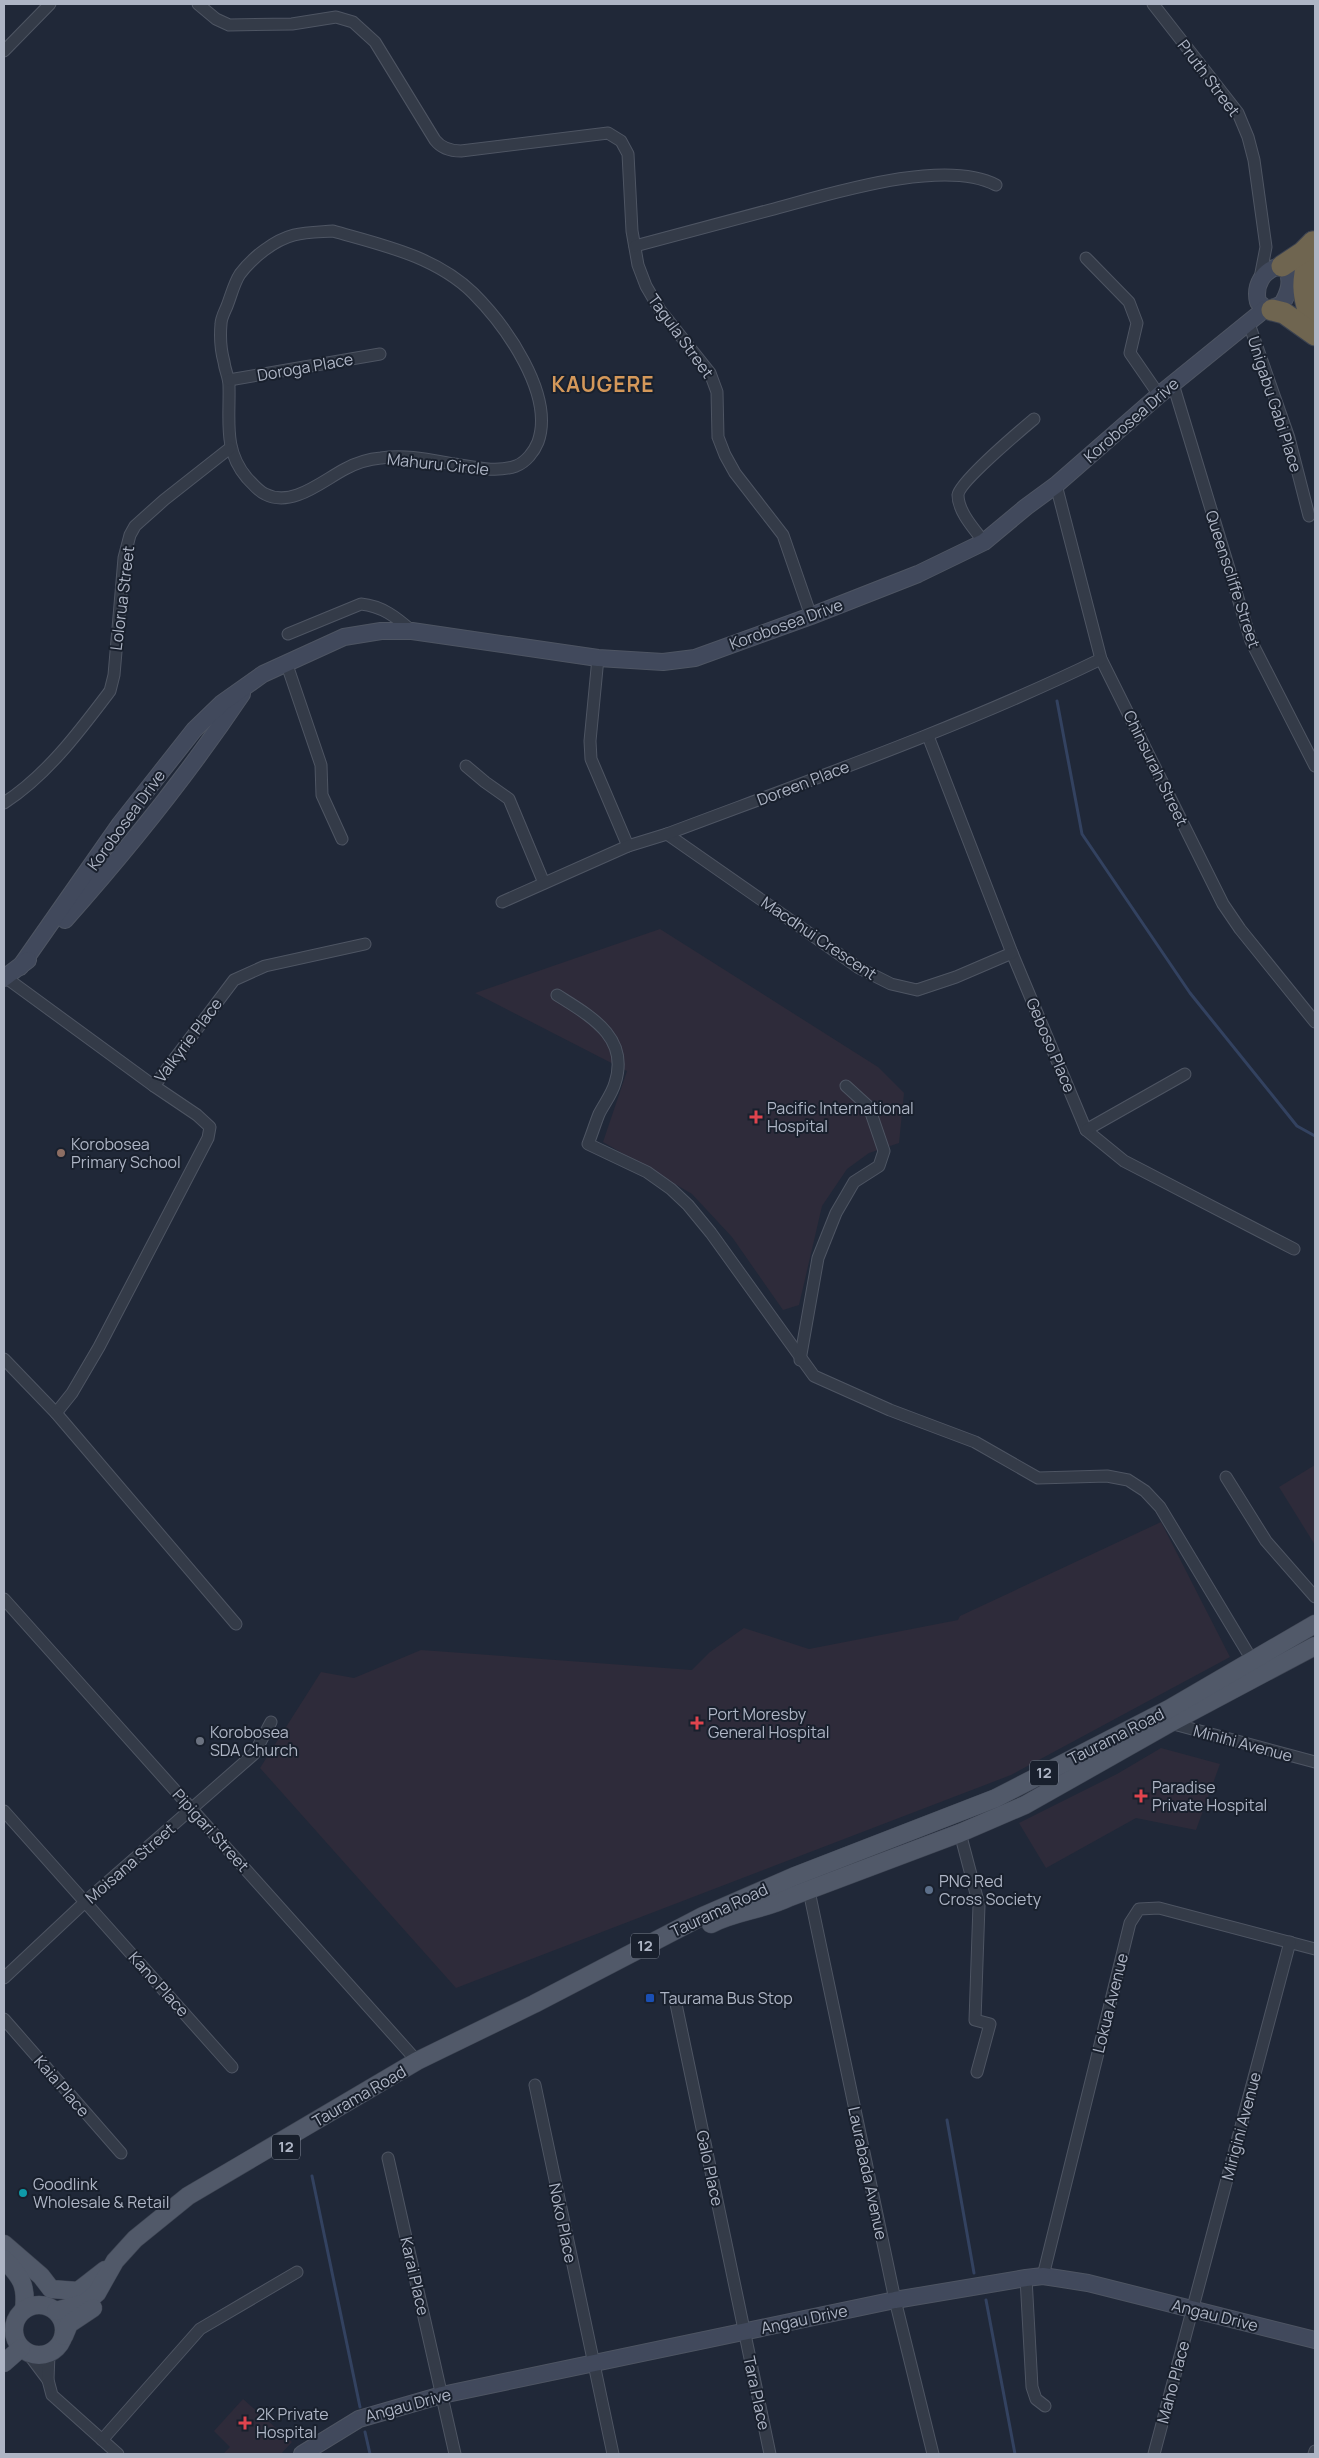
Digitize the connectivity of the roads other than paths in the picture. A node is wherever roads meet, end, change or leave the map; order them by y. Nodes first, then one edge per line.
1 (50, 4) edge
2 (198, 4) edge
3 (1152, 4) edge
4 (4, 51) edge
5 (996, 186) dead end
6 (1314, 241) edge
7 (635, 246) junction
8 (1266, 247) junction
9 (1086, 258) dead end
10 (1281, 266) junction
11 (1263, 299) junction
12 (1249, 320) junction
13 (1315, 331) edge
14 (1315, 335) edge
15 (380, 354) dead end
16 (229, 380) junction
17 (1172, 384) junction
18 (1158, 395) junction
19 (1034, 419) dead end
20 (230, 448) junction
21 (1056, 485) junction
22 (1309, 516) dead end
23 (984, 542) junction
24 (811, 616) junction
25 (412, 631) junction
26 (288, 634) dead end
27 (598, 658) junction
28 (1101, 659) junction
29 (286, 662) junction
30 (928, 736) junction
31 (466, 766) dead end
32 (1315, 766) edge
33 (4, 803) edge
34 (667, 834) junction
35 (342, 839) dead end
36 (628, 846) junction
37 (544, 883) junction
38 (502, 902) dead end
39 (365, 944) dead end
40 (1012, 953) junction
41 (4, 977) edge
42 (557, 995) dead end
43 (1315, 1022) edge
44 (1185, 1074) dead end
45 (154, 1086) junction
46 (846, 1086) dead end
47 (1086, 1130) junction
48 (1294, 1249) dead end
49 (4, 1359) edge
50 (800, 1360) junction
51 (56, 1413) junction
52 (1226, 1477) dead end
53 (1315, 1597) edge
54 (4, 1599) edge
55 (236, 1624) dead end
56 (1315, 1624) edge
57 (1315, 1646) edge
58 (1252, 1660) junction
59 (1266, 1673) junction
60 (271, 1722) dead end
61 (1170, 1723) junction
62 (1315, 1762) edge
63 (192, 1808) junction
64 (4, 1811) edge
65 (960, 1833) junction
66 (809, 1891) junction
67 (85, 1902) junction
68 (1290, 1942) junction
69 (1315, 1949) edge
70 (4, 1978) edge
71 (676, 2004) dead end
72 (4, 2019) edge
73 (417, 2061) junction
74 (232, 2067) dead end
75 (978, 2072) dead end
76 (535, 2085) dead end
77 (121, 2153) dead end
78 (388, 2158) dead end
79 (4, 2244) edge
80 (4, 2259) edge
81 (115, 2261) junction
82 (297, 2272) dead end
83 (41, 2276) junction
84 (1034, 2277) junction
85 (895, 2300) junction
86 (51, 2308) junction
87 (1192, 2310) junction
88 (20, 2315) junction
89 (744, 2332) junction
90 (64, 2336) junction
91 (4, 2339) edge
92 (1315, 2340) edge
93 (24, 2350) junction
94 (49, 2354) junction
95 (592, 2362) junction
96 (4, 2363) edge
97 (48, 2380) junction
98 (442, 2395) junction
99 (1045, 2406) dead end
100 (102, 2440) junction
101 (118, 2454) edge
102 (302, 2454) edge
103 (455, 2454) edge
104 (612, 2454) edge
105 (770, 2454) edge
106 (933, 2454) edge
107 (1154, 2454) edge

1 - 4 street
2 - 7 street, Tagula Street
3 - 8 street, Pruth Street
5 - 7 street
6 - 10 highway
6 - 13 highway
7 - 24 street, Tagula Street
8 - 10 street
8 - 11 street
9 - 18 street
10 - 11 main road
10 - 11 main road
11 - 12 main road, Korobosea Drive
11 - 14 highway
12 - 17 main road, Korobosea Drive
12 - 22 street, Unigabu Gabi Place
15 - 16 street, Doroga Place
16 - 20 street, Mahuru Circle
16 - 20 street, Mahuru Circle
17 - 18 main road, Korobosea Drive
17 - 32 street, Queenscliffe Street
18 - 21 main road, Korobosea Drive
19 - 23 street
20 - 33 street, Lolorua Street
21 - 23 main road, Korobosea Drive
21 - 28 street, Chinsurah Street
23 - 24 main road, Korobosea Drive
24 - 27 main road, Korobosea Drive
25 - 26 street
25 - 27 main road, Korobosea Drive
25 - 29 main road, Korobosea Drive
27 - 36 street
28 - 30 street, Doreen Place
28 - 43 street, Chinsurah Street
29 - 35 street
29 - 41 main road, Korobosea Drive
30 - 34 street, Doreen Place
30 - 40 street, Geboso Place
31 - 37 street
34 - 36 street, Doreen Place
34 - 40 street, Macdhui Crescent
36 - 37 street, Doreen Place
37 - 38 street, Doreen Place
39 - 45 street, Valkyrie Place
40 - 47 street, Geboso Place
41 - 45 street, Valkyrie Place
42 - 50 street
44 - 47 street
45 - 51 street
46 - 50 street
47 - 48 street, Geboso Place
49 - 51 street
50 - 58 street
51 - 55 street
52 - 53 street
54 - 63 street, Pipigari Street
56 - 58 main road, Taurama Road / 12
57 - 59 main road, Taurama Road / 12
58 - 59 street
58 - 73 main road, Taurama Road / 12
59 - 61 main road, Taurama Road / 12
60 - 63 street, Moisana Street
61 - 62 street, Minihi Avenue
61 - 65 main road, Taurama Road / 12
63 - 67 street, Moisana Street
63 - 73 street, Pipigari Street
64 - 67 street, Kano Place
65 - 66 main road, Taurama Road / 12
65 - 75 street
66 - 85 street, Laurabada Avenue
66 - 90 main road, Taurama Road / 12
67 - 70 street, Moisana Street
67 - 74 street, Kano Place
68 - 69 street, Lokua Avenue
68 - 84 street, Lokua Avenue
68 - 87 street, Mirigini Avenue
71 - 89 street, Galo Place
72 - 77 street, Kaia Place
73 - 81 main road, Taurama Road / 12
76 - 95 street, Noko Place
78 - 98 street, Karai Place
79 - 83 main road
80 - 88 main road
81 - 83 main road
81 - 86 main road, Taurama Road / 12
82 - 100 street
83 - 86 main road
84 - 85 main road, Angau Drive
84 - 87 main road, Angau Drive
84 - 99 street
85 - 89 main road, Angau Drive
85 - 106 street, Laurabada Avenue
86 - 88 main road, 12
86 - 90 main road
87 - 92 main road, Angau Drive
87 - 107 street, Maho Place
88 - 91 main road
88 - 93 main road
89 - 95 main road, Angau Drive
89 - 105 street, Tara Place
90 - 94 main road, 12
93 - 94 main road
93 - 96 main road
93 - 97 street
94 - 97 street
95 - 98 main road, Angau Drive
95 - 104 street, Noko Place
97 - 100 street
98 - 102 main road, Angau Drive
98 - 103 street, Karai Place
100 - 101 street

